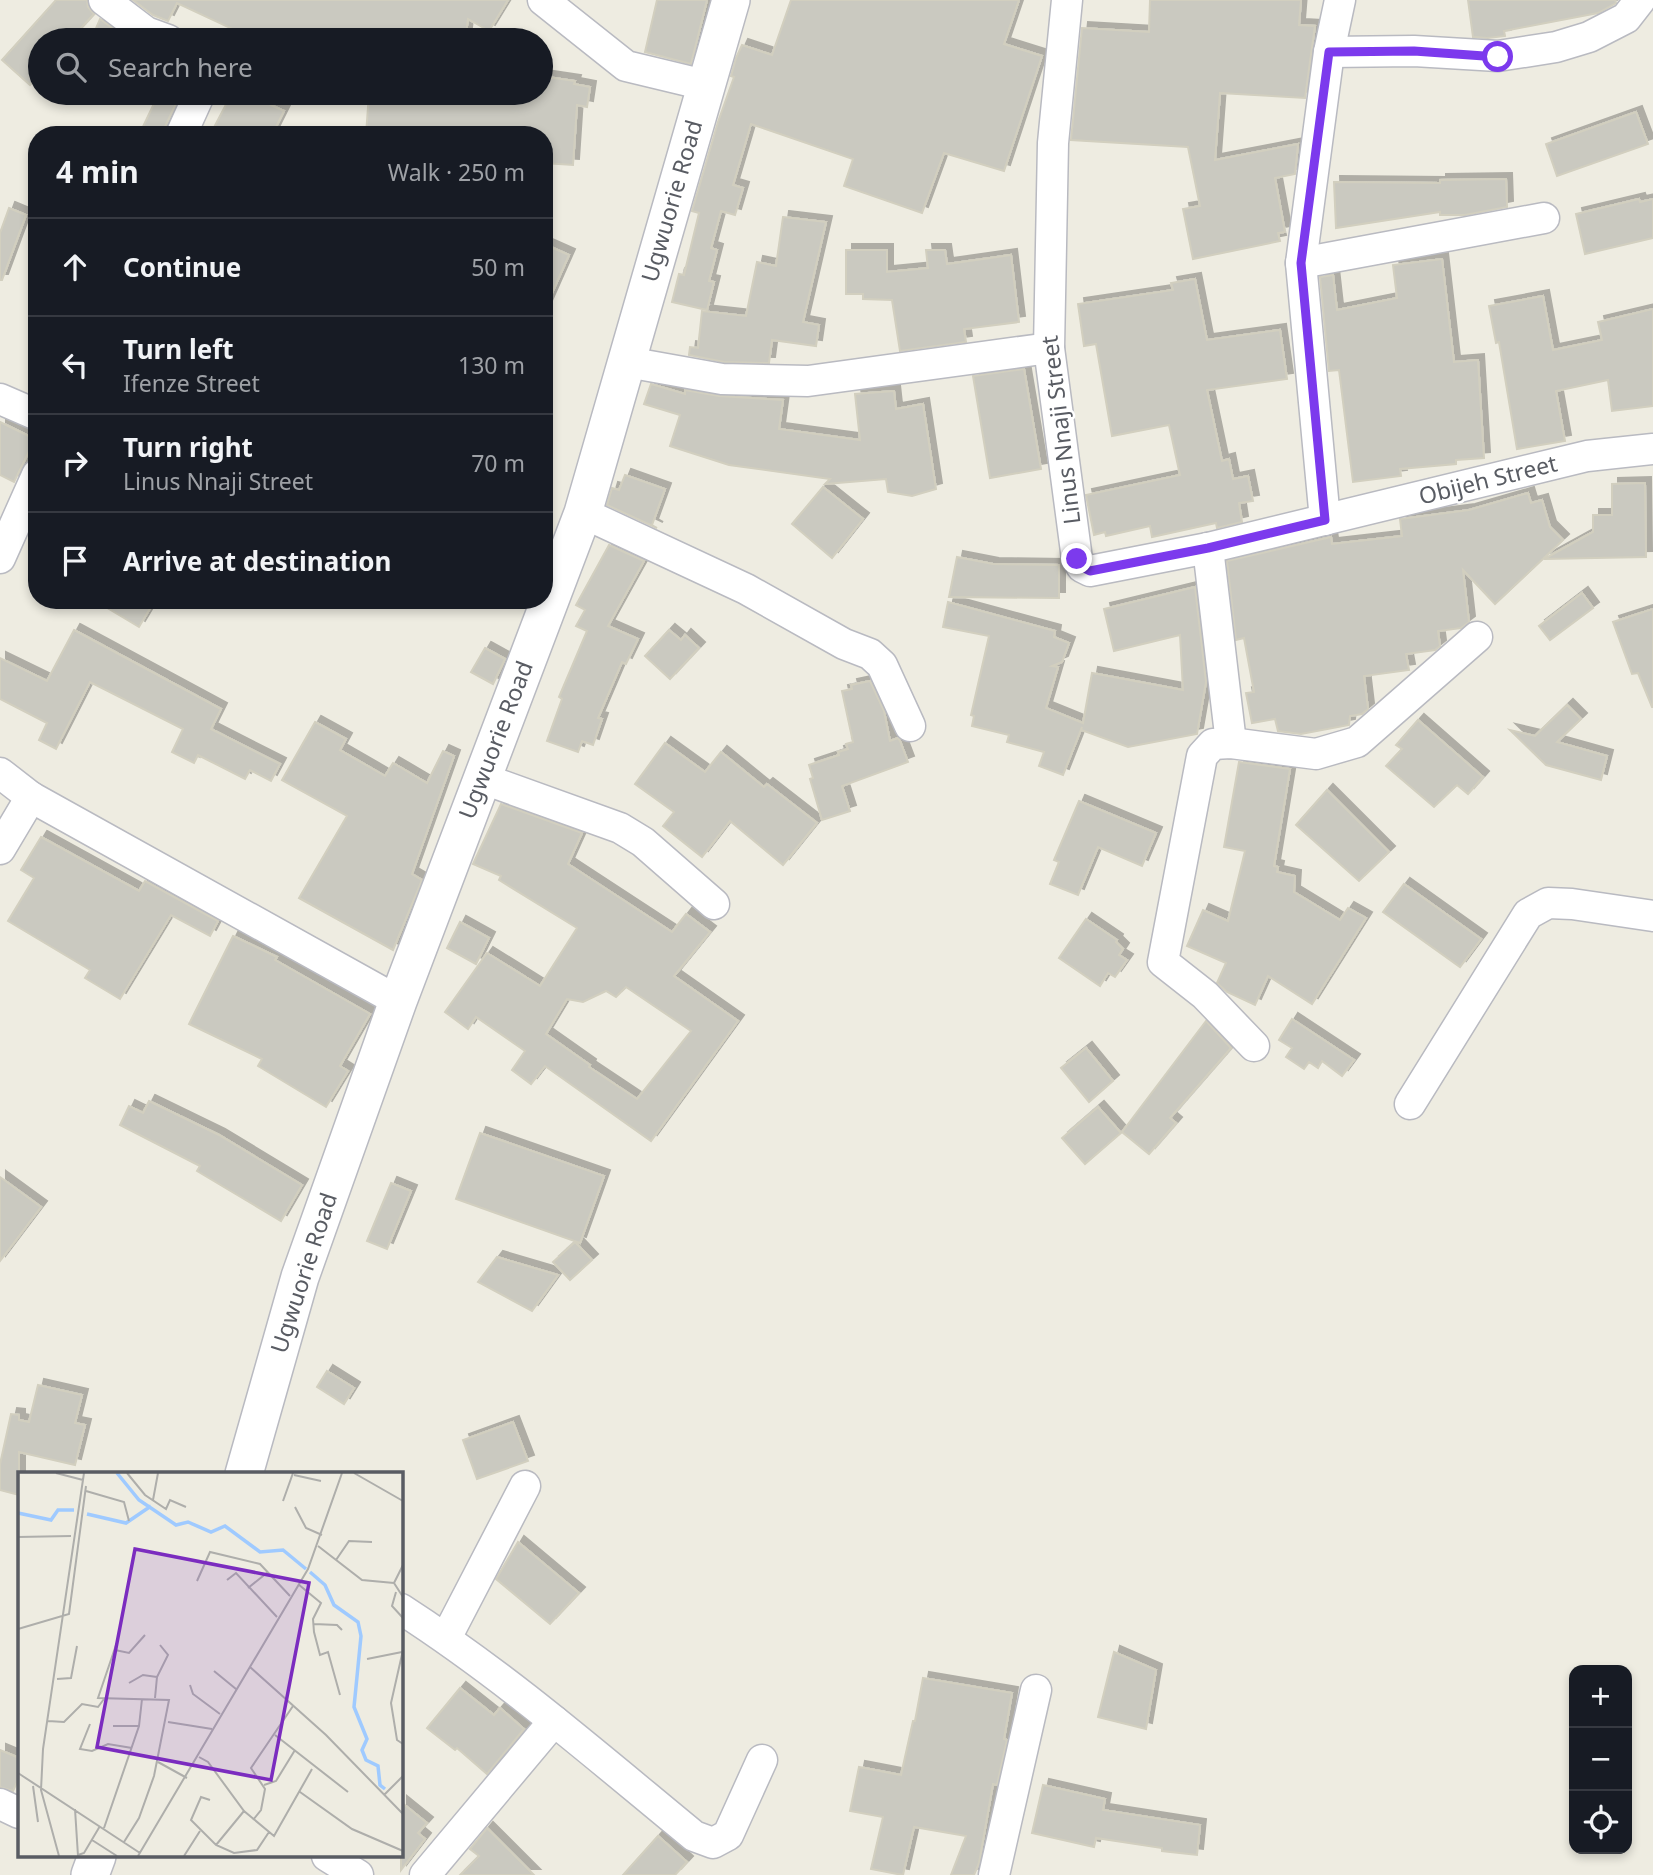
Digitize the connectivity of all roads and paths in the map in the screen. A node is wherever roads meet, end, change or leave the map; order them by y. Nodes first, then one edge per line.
1 (104, 0) edge
2 (543, 0) edge
3 (731, 0) edge
4 (1067, 0) edge
5 (1340, 0) edge
6 (1640, 0) edge
7 (141, 28) edge
8 (1329, 52) junction
9 (705, 85) junction
10 (195, 105) edge
11 (185, 126) edge
12 (1544, 218) dead end
13 (1301, 263) junction
14 (1049, 348) junction
15 (627, 362) junction
16 (0, 399) edge
17 (28, 411) edge
18 (1653, 449) edge
19 (28, 495) edge
20 (583, 513) junction
21 (1325, 520) junction
22 (1208, 548) junction
23 (0, 558) edge
24 (553, 591) edge
25 (546, 609) edge
26 (1477, 637) dead end
27 (910, 726) dead end
28 (1231, 744) junction
29 (0, 772) edge
30 (481, 778) junction
31 (31, 797) junction
32 (0, 849) edge
33 (714, 904) dead end
34 (1653, 916) edge
35 (398, 1001) junction
36 (1254, 1046) dead end
37 (1410, 1104) dead end
38 (245, 1472) edge
39 (525, 1486) dead end
40 (402, 1610) edge
41 (446, 1638) junction
42 (1036, 1690) dead end
43 (554, 1721) junction
44 (762, 1760) dead end
45 (0, 1804) edge
46 (18, 1813) edge
47 (97, 1857) edge
48 (329, 1857) edge
49 (90, 1875) edge
50 (358, 1875) edge
51 (425, 1875) edge
52 (994, 1875) edge

1 - 7 street
2 - 9 street
3 - 9 street, Ugwuorie Road
4 - 14 street, Linus Nnaji Street
5 - 8 street
6 - 8 street
8 - 13 street
9 - 15 street, Ugwuorie Road
10 - 11 street
12 - 13 street
13 - 21 street
14 - 15 street
14 - 22 street, Linus Nnaji Street
15 - 20 street, Ugwuorie Road
16 - 17 street
18 - 21 street, Obijeh Street
19 - 23 street
20 - 24 street, Ugwuorie Road
20 - 27 street
21 - 22 street, Linus Nnaji Street
22 - 28 street
25 - 30 street, Ugwuorie Road
26 - 28 street
28 - 36 street
29 - 31 street
30 - 33 street
30 - 35 street, Ugwuorie Road
31 - 32 street
31 - 35 street
34 - 37 street
35 - 38 street, Ugwuorie Road
39 - 41 street
40 - 41 street
41 - 43 street
42 - 52 street
43 - 44 street
43 - 51 street
45 - 46 street
47 - 49 street
48 - 50 street

